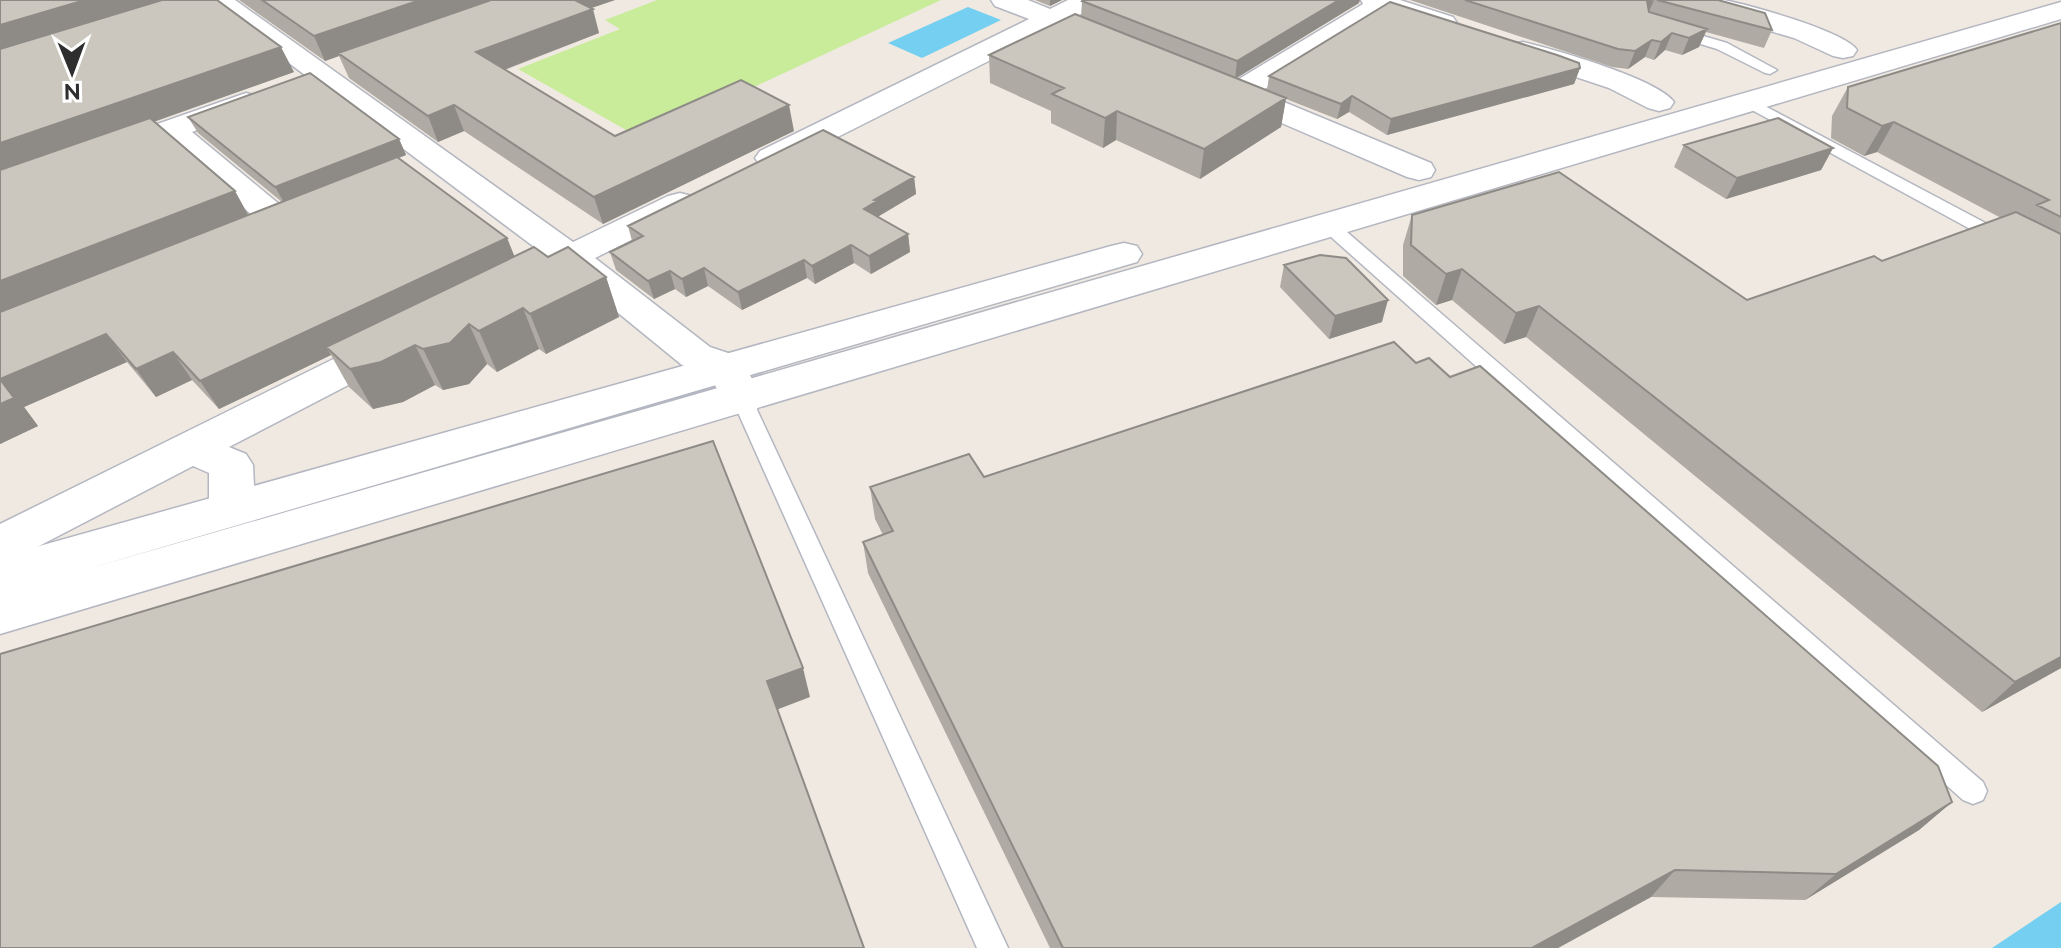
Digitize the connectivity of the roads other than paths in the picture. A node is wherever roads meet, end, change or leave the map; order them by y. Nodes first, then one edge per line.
1 (1004, 0) edge
2 (1089, 0) edge
3 (1693, 0) edge
4 (2018, 0) edge
5 (2036, 0) edge
6 (1379, 1) edge
7 (208, 3) edge
8 (2061, 10) edge
9 (1052, 19) junction
10 (1455, 20) edge
11 (1663, 28) edge
12 (1100, 38) edge
13 (1498, 41) edge
14 (1843, 50) junction
15 (351, 64) edge
16 (1770, 70) junction
17 (320, 75) junction
18 (1746, 101) junction
19 (1659, 102) junction
20 (170, 129) junction
21 (436, 158) junction
22 (747, 170) edge
23 (1419, 170) junction
24 (400, 172) edge
25 (0, 190) edge
26 (704, 191) edge
27 (278, 221) edge
28 (1327, 224) junction
29 (2021, 249) edge
30 (571, 257) junction
31 (499, 293) edge
32 (428, 328) edge
33 (734, 383) junction
34 (189, 447) junction
35 (232, 508) junction
36 (0, 545) edge
37 (0, 576) edge
38 (0, 614) edge
39 (1973, 791) dead end
40 (993, 948) edge

1 - 9 street
2 - 9 street
3 - 14 street
4 - 14 street
5 - 8 street
6 - 10 street
6 - 23 street
7 - 17 street
8 - 18 street
9 - 12 street
9 - 22 street
11 - 16 lane
13 - 19 street
14 - 16 street
15 - 17 street
16 - 19 street
17 - 20 street
17 - 21 street
18 - 28 street
18 - 29 lane
19 - 23 street
20 - 25 street
20 - 27 street
21 - 24 street
21 - 30 street
23 - 33 street
26 - 30 street
28 - 33 street
28 - 39 lane
30 - 31 street
30 - 33 street
32 - 34 street
33 - 35 street
33 - 38 street
33 - 40 lane
34 - 35 street
34 - 36 street
35 - 37 street

